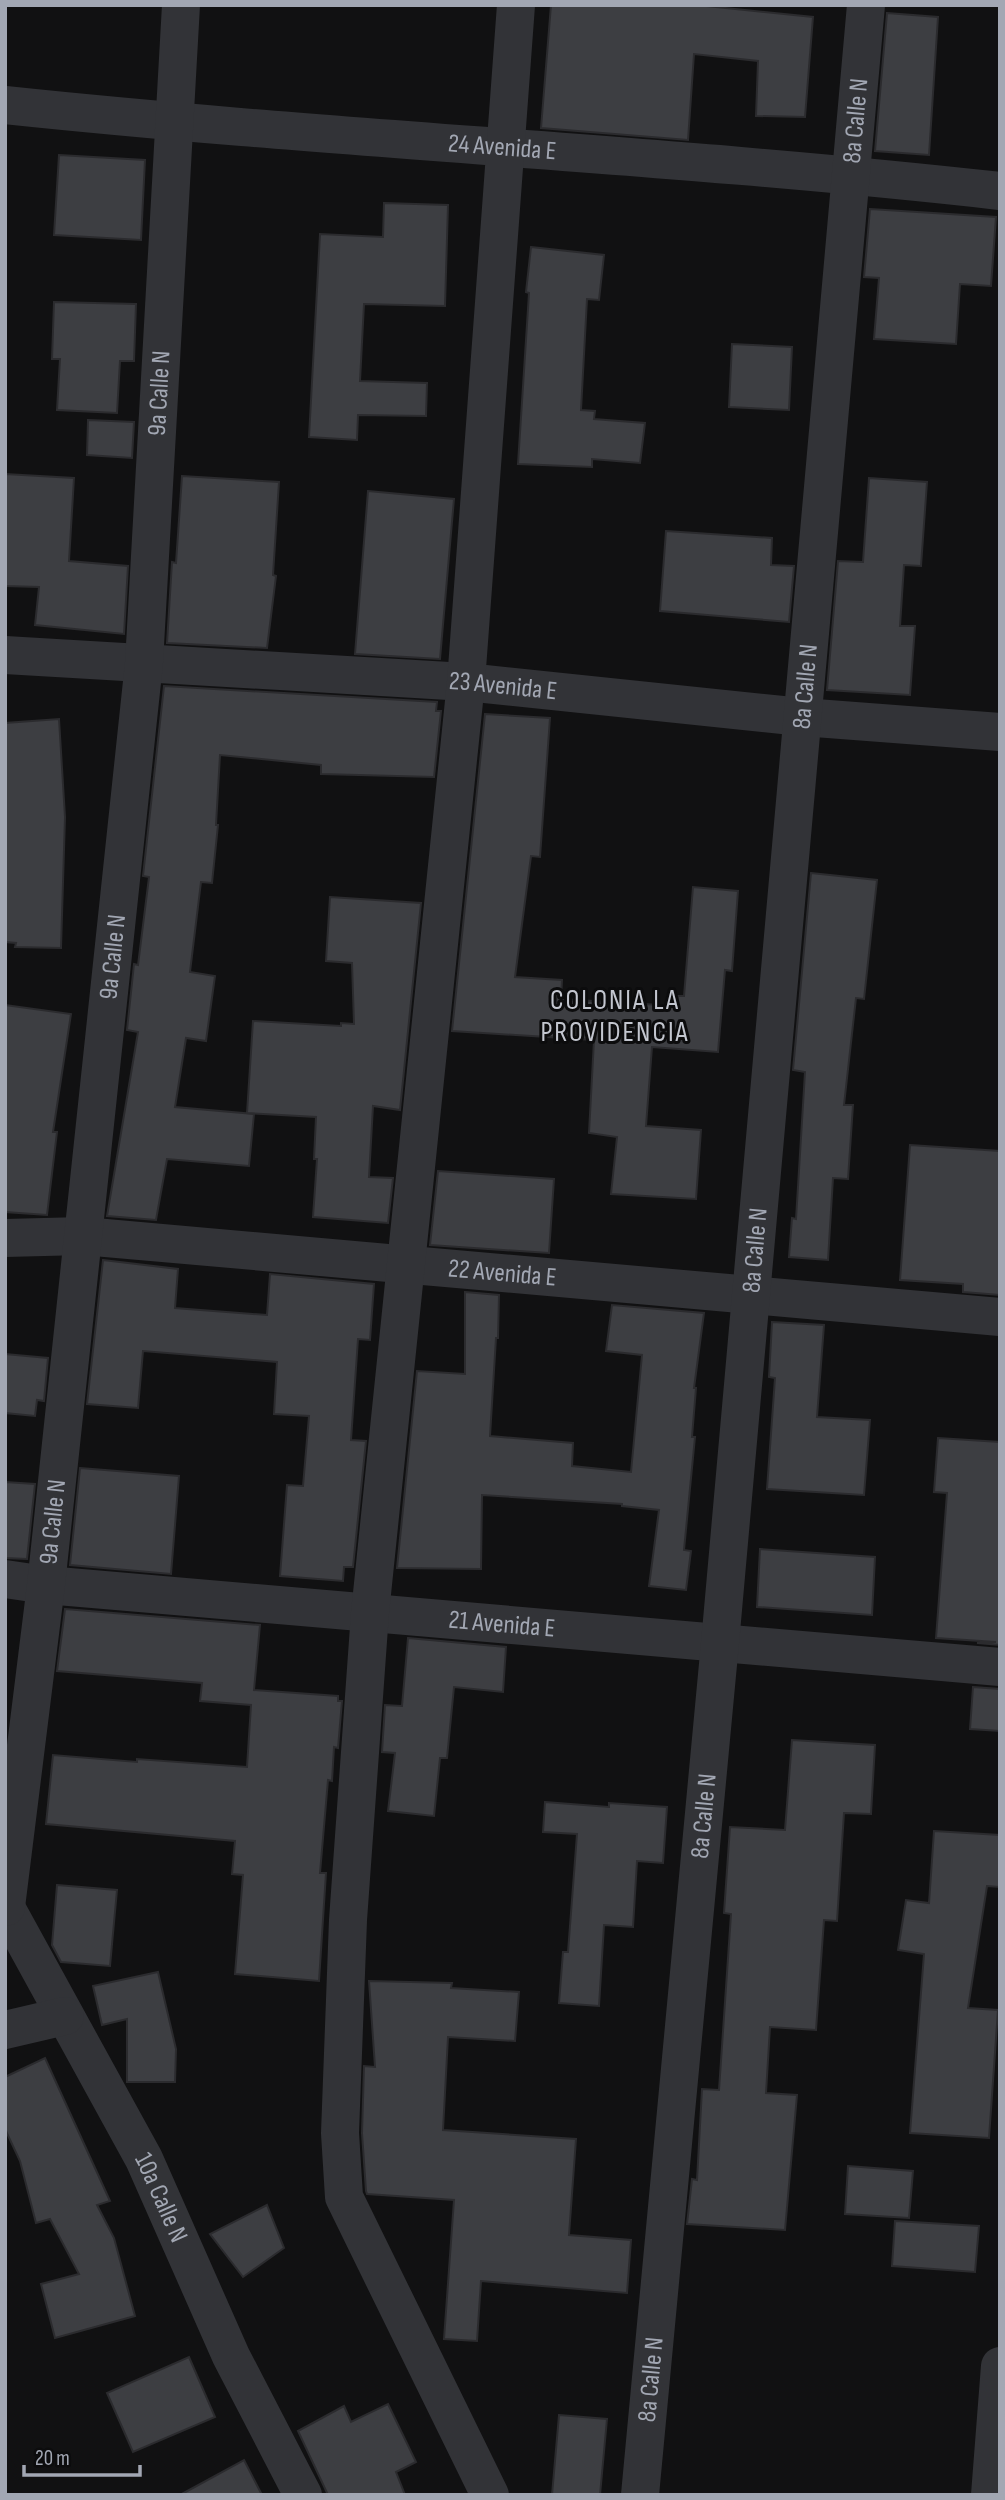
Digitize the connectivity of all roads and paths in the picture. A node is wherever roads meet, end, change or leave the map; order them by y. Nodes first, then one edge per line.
1 (181, 5) edge
2 (516, 5) edge
3 (866, 5) edge
4 (5, 105) edge
5 (174, 123) junction
6 (505, 149) junction
7 (851, 174) junction
8 (1000, 191) edge
9 (5, 655) edge
10 (144, 663) junction
11 (466, 682) junction
12 (802, 717) junction
13 (1000, 732) edge
14 (83, 1236) junction
15 (5, 1238) edge
16 (406, 1265) junction
17 (751, 1295) junction
18 (1000, 1317) edge
19 (5, 1579) edge
20 (46, 1585) junction
21 (370, 1613) junction
22 (720, 1643) junction
23 (1000, 1667) edge
24 (5, 1907) edge
25 (65, 2015) junction
26 (5, 2030) edge
27 (1000, 2366) edge
28 (303, 2495) edge
29 (490, 2495) edge
30 (640, 2495) edge
31 (990, 2495) edge

1 - 5 street, 9a Calle N
2 - 6 street
3 - 7 street, 8a Calle N
4 - 5 street, 24 Avenida E
5 - 6 street, 24 Avenida E
5 - 10 street, 9a Calle N
6 - 7 street, 24 Avenida E
6 - 11 street
7 - 8 street, 24 Avenida E
7 - 12 street, 8a Calle N
9 - 10 street, 23 Avenida E
10 - 11 street, 23 Avenida E
10 - 14 street, 9a Calle N
11 - 12 street, 23 Avenida E
11 - 16 street
12 - 13 street, 23 Avenida E
12 - 17 street, 8a Calle N
14 - 15 street, 22 Avenida E
14 - 16 street, 22 Avenida E
14 - 20 street, 9a Calle N
16 - 17 street, 22 Avenida E
16 - 21 street
17 - 18 street, 22 Avenida E
17 - 22 street, 8a Calle N
19 - 20 street, 21 Avenida E
20 - 21 street, 21 Avenida E
20 - 24 street, 9a Calle N
21 - 22 street, 21 Avenida E
21 - 29 street
22 - 23 street, 21 Avenida E
22 - 30 street, 8a Calle N
24 - 25 street, 10a Calle N
25 - 26 street
25 - 28 street, 10a Calle N
27 - 31 street

